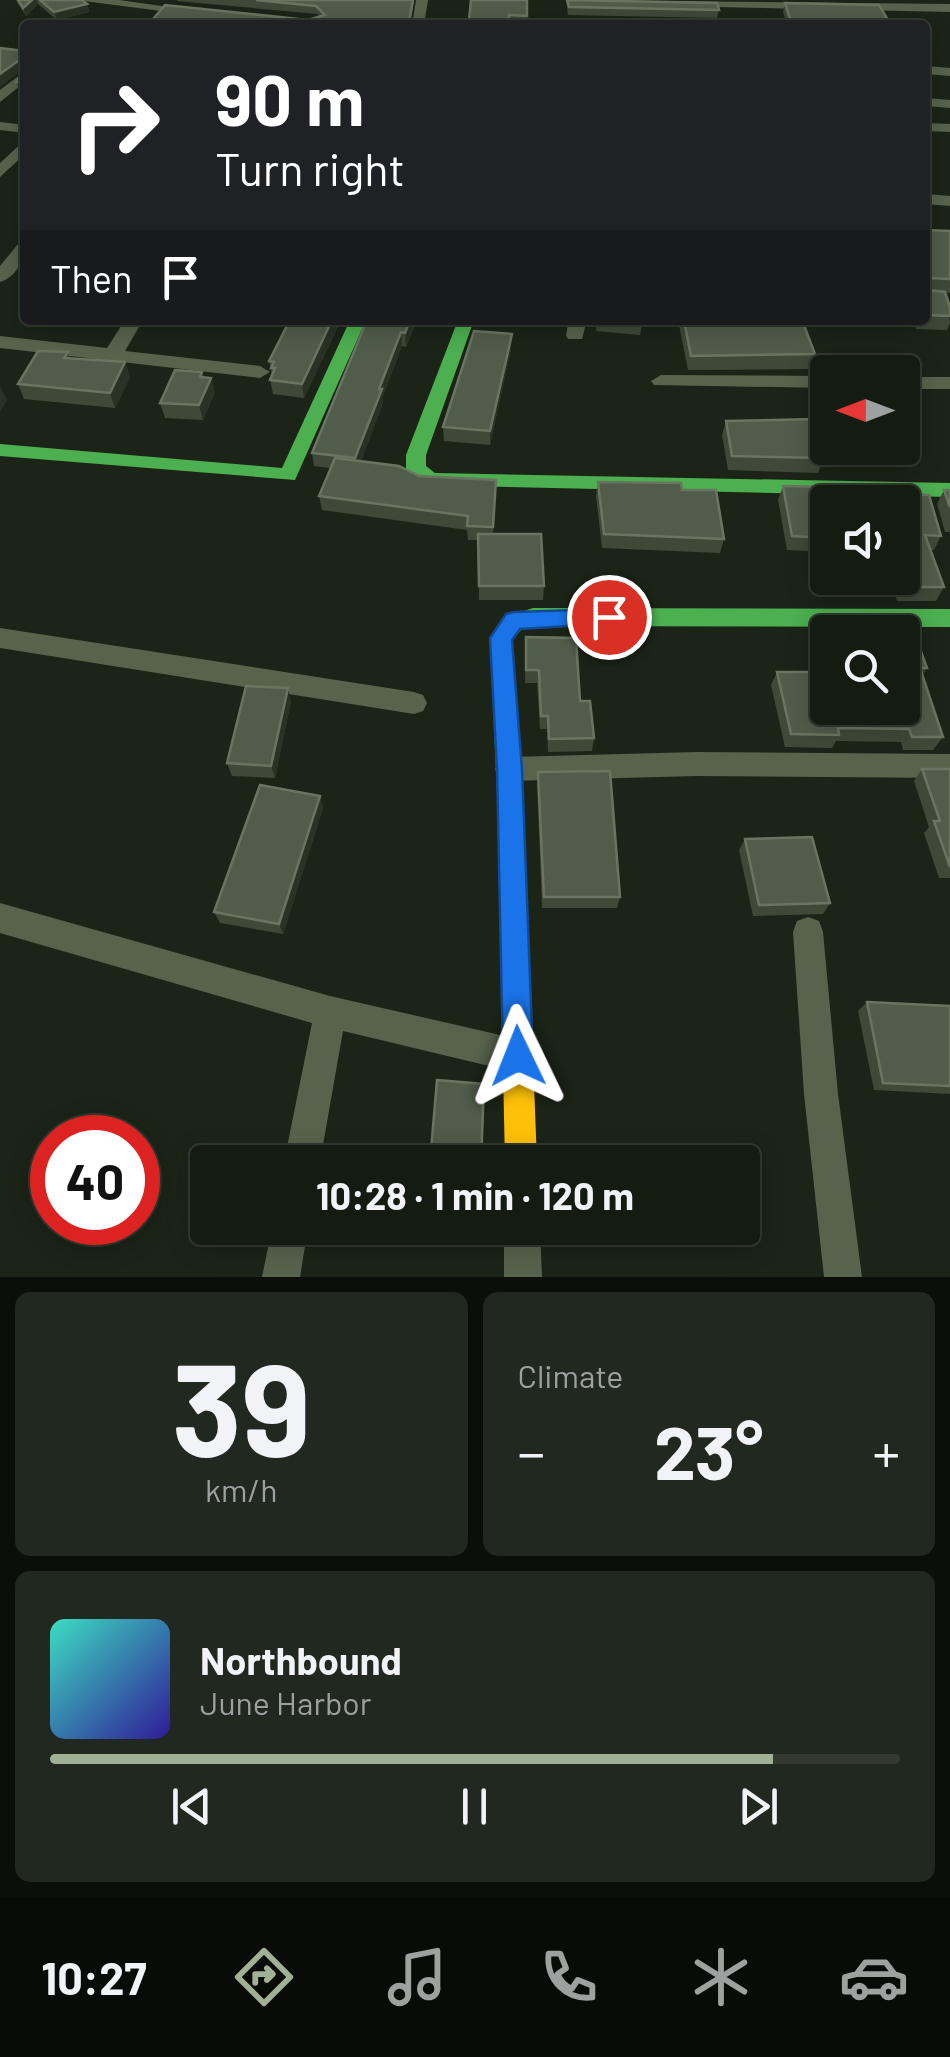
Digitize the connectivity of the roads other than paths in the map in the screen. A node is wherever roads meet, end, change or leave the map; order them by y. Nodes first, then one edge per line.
1 (82, 0) edge
2 (572, 0) edge
3 (106, 3) junction
4 (836, 4) junction
5 (950, 8) edge
6 (202, 12) edge
7 (94, 14) dead end
8 (839, 20) edge
9 (20, 80) edge
10 (0, 98) edge
11 (20, 150) edge
12 (0, 172) edge
13 (20, 252) edge
14 (0, 277) edge
15 (131, 325) edge
16 (356, 325) edge
17 (464, 325) edge
18 (0, 342) edge
19 (113, 354) junction
20 (260, 372) dead end
21 (662, 381) dead end
22 (810, 382) edge
23 (920, 383) edge
24 (950, 383) edge
25 (0, 450) edge
26 (950, 490) edge
27 (950, 618) edge
28 (0, 638) edge
29 (414, 703) dead end
30 (950, 766) edge
31 (510, 769) junction
32 (0, 918) edge
33 (808, 932) dead end
34 (330, 1012) junction
35 (518, 1056) junction
36 (305, 1145) edge
37 (521, 1145) edge
38 (287, 1245) edge
39 (522, 1245) edge
40 (281, 1277) edge
41 (523, 1277) edge
42 (843, 1277) edge

1 - 3 street
2 - 4 street
3 - 6 street
3 - 7 street
4 - 5 street
4 - 8 street
9 - 10 street
11 - 12 street
13 - 14 street
15 - 19 street
16 - 25 street
17 - 26 street
18 - 19 street
19 - 20 street
21 - 22 street
23 - 24 street
27 - 31 street
28 - 29 street
30 - 31 street
31 - 35 street
32 - 34 street
33 - 42 street
34 - 35 street
34 - 36 street
35 - 37 street
38 - 40 street
39 - 41 street

